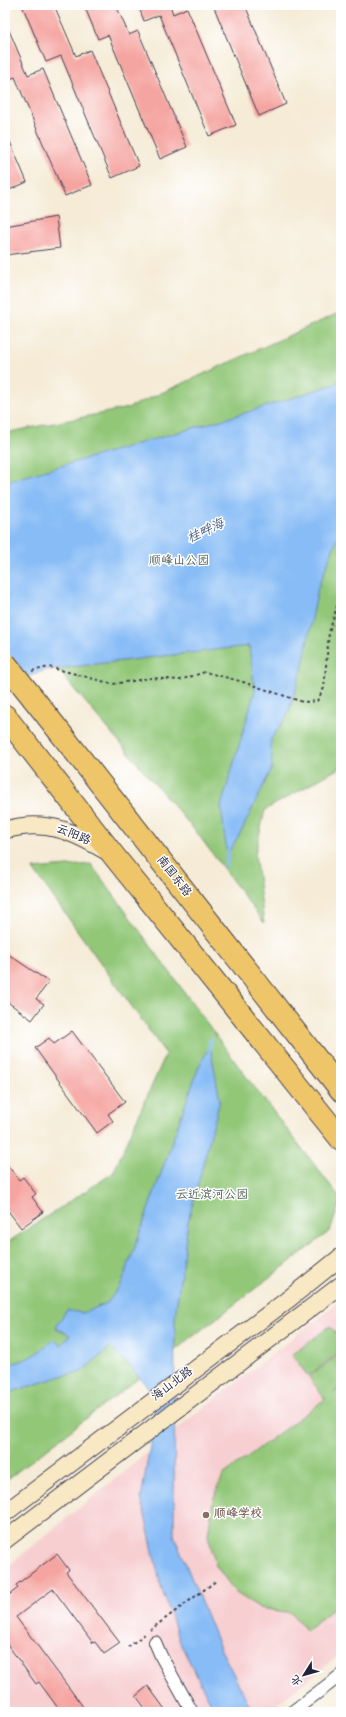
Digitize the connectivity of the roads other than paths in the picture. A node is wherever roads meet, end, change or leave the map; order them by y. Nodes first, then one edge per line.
1 (5, 663) edge
2 (5, 716) edge
3 (5, 830) edge
4 (114, 856) junction
5 (341, 1090) edge
6 (341, 1139) edge
7 (341, 1257) edge
8 (341, 1285) edge
9 (5, 1513) edge
10 (5, 1540) edge
11 (155, 1642) dead end
12 (341, 1674) edge
13 (192, 1712) edge
14 (292, 1712) edge

1 - 5 highway, 南国东路, bridge
2 - 4 highway
3 - 4 street, 云阳路
4 - 6 highway
7 - 9 street, 海山北路
8 - 10 street, 海山北路
11 - 13 street
12 - 14 street

